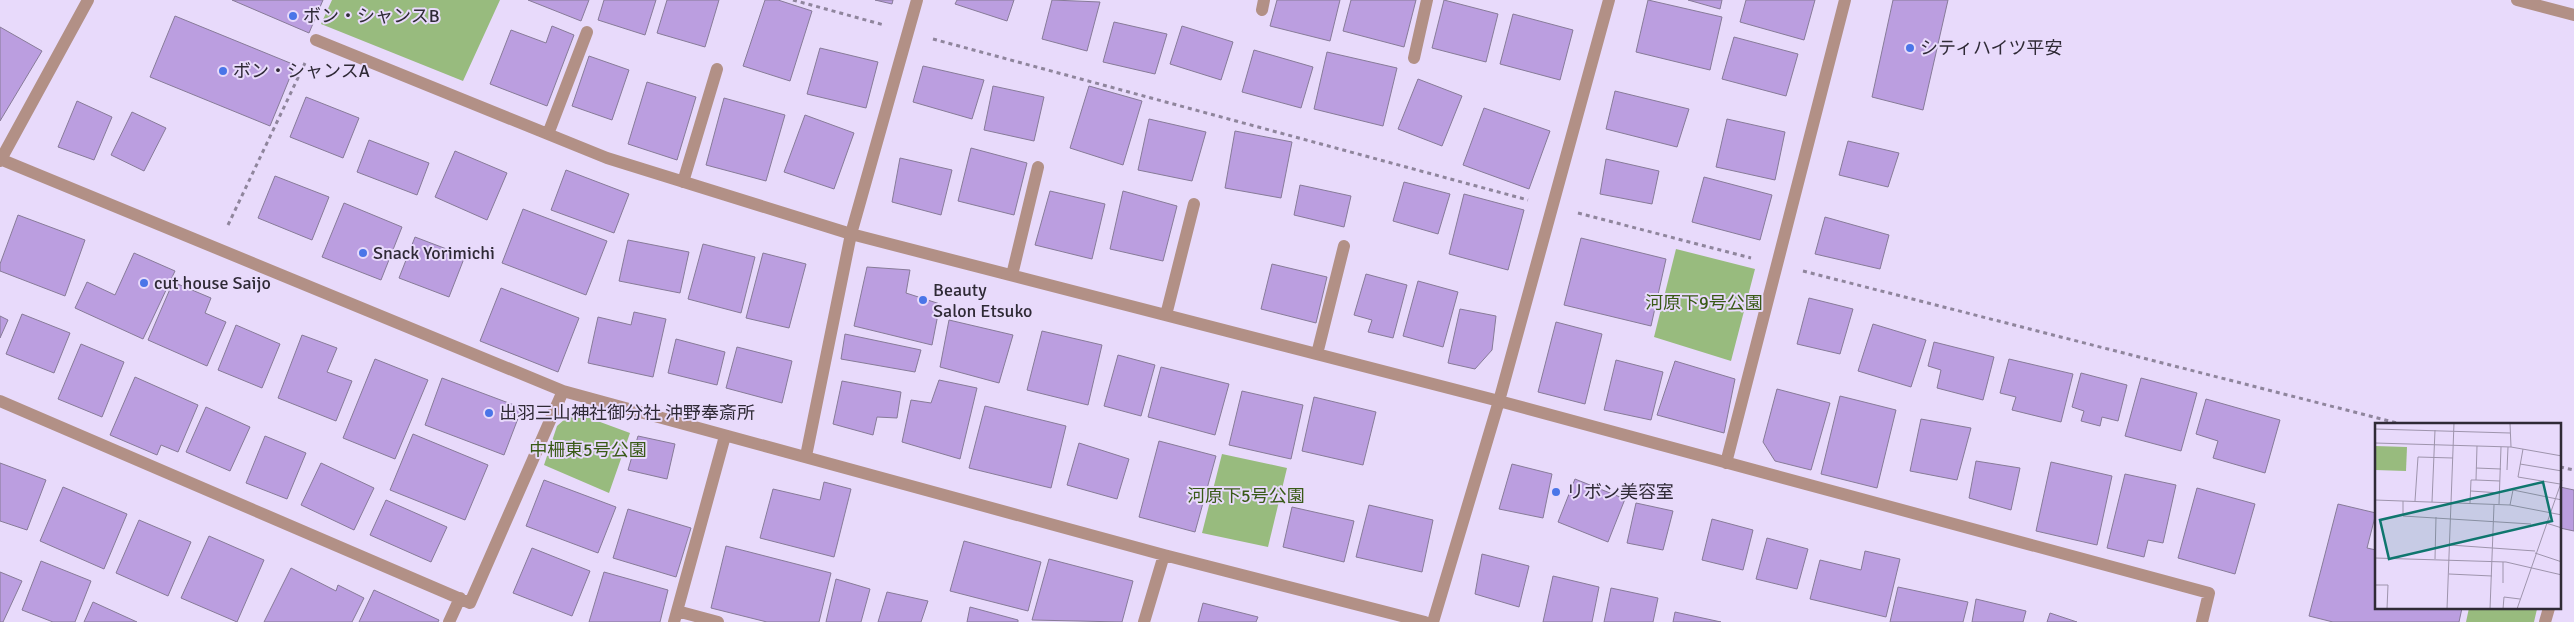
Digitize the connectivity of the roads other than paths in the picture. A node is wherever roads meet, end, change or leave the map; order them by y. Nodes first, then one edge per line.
1 (88, 0) edge
2 (917, 0) edge
3 (1428, 0) edge
4 (1609, 0) edge
5 (1845, 0) edge
6 (2517, 0) edge
7 (2574, 15) edge
8 (587, 32) dead end
9 (316, 40) road end
10 (1414, 58) dead end
11 (717, 69) dead end
12 (548, 134) junction
13 (0, 160) edge
14 (1038, 167) dead end
15 (684, 182) junction
16 (1194, 204) dead end
17 (851, 234) junction
18 (1344, 246) dead end
19 (1012, 275) junction
20 (1166, 315) junction
21 (1317, 354) junction
22 (563, 391) junction
23 (0, 401) edge
24 (1498, 401) junction
25 (725, 436) junction
26 (806, 456) junction
27 (1726, 463) junction
28 (1164, 555) junction
29 (460, 598) junction
30 (676, 616) edge
31 (449, 622) edge
32 (718, 622) edge
33 (1144, 622) edge
34 (1425, 622) edge
35 (1433, 622) edge
36 (2202, 622) edge

1 - 13 street
2 - 17 street
3 - 10 street
4 - 24 street
5 - 27 street
6 - 7 street
8 - 12 street
9 - 12 street
11 - 15 street
12 - 15 street
13 - 22 street
14 - 19 street
15 - 17 street
16 - 20 street
17 - 19 street
17 - 26 street
18 - 21 street
19 - 20 street
20 - 21 street
21 - 24 street
22 - 25 street
22 - 29 street
23 - 29 street
24 - 27 street
24 - 35 street
25 - 26 street
25 - 30 street
26 - 28 street
27 - 36 street
28 - 33 street
28 - 34 street
29 - 31 street
30 - 32 street

